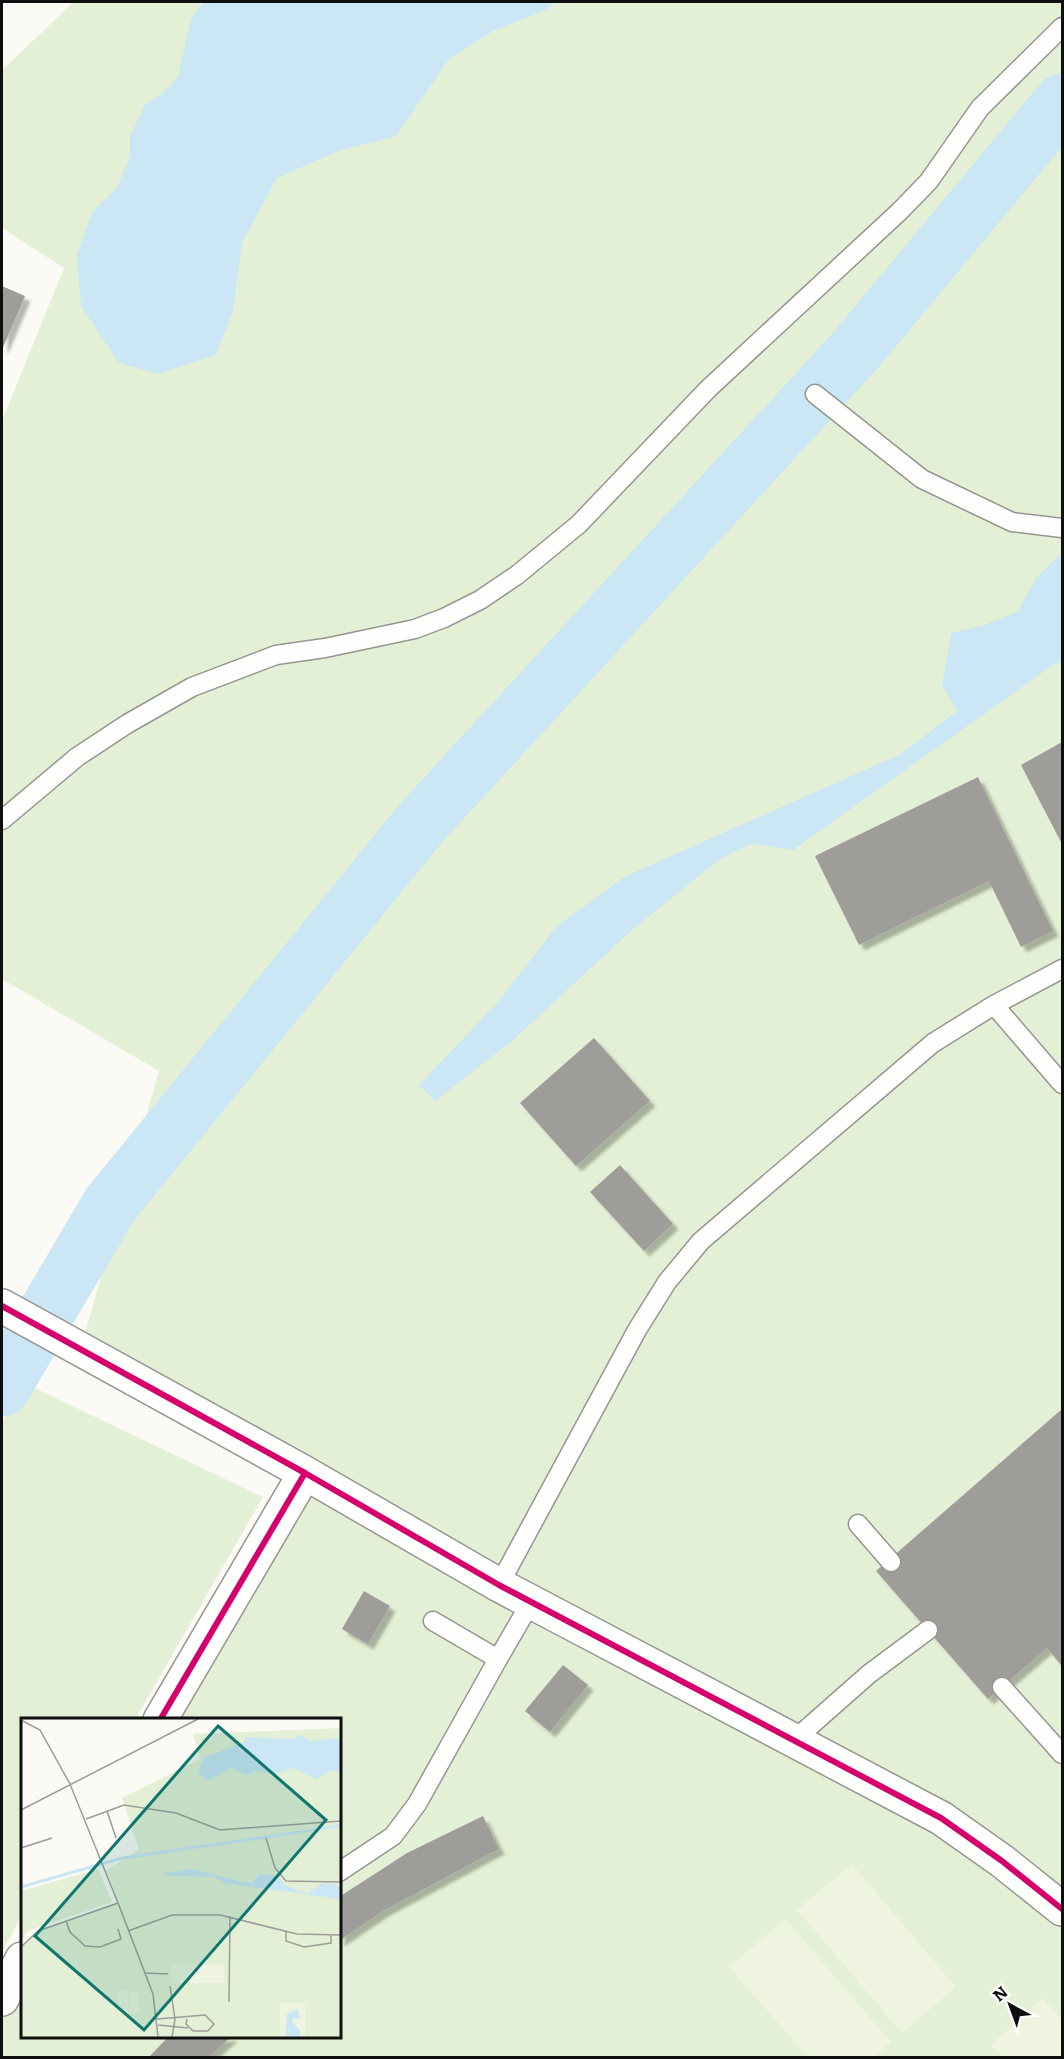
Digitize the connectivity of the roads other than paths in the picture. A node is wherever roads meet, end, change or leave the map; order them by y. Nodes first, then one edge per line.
1 (1062, 27) edge
2 (815, 394) dead end
3 (1062, 528) edge
4 (2, 820) edge
5 (1062, 969) edge
6 (994, 1005) junction
7 (1061, 1080) edge
8 (2, 1306) edge
9 (305, 1473) junction
10 (858, 1524) dead end
11 (891, 1562) dead end
12 (499, 1585) junction
13 (531, 1602) junction
14 (433, 1621) dead end
15 (928, 1630) dead end
16 (498, 1659) junction
17 (1002, 1687) dead end
18 (161, 1718) edge
19 (793, 1741) junction
20 (1062, 1754) edge
21 (340, 1871) edge
22 (1062, 1909) edge
23 (21, 1961) edge
24 (2, 1999) edge

1 - 4 lane
2 - 3 lane
5 - 6 lane
6 - 7 lane
6 - 12 lane
8 - 9 street
9 - 12 street
9 - 18 street
10 - 11 lane
12 - 13 street
13 - 16 lane
13 - 19 street
14 - 16 lane
15 - 19 lane
16 - 21 lane
17 - 20 lane
19 - 22 street
23 - 24 street

